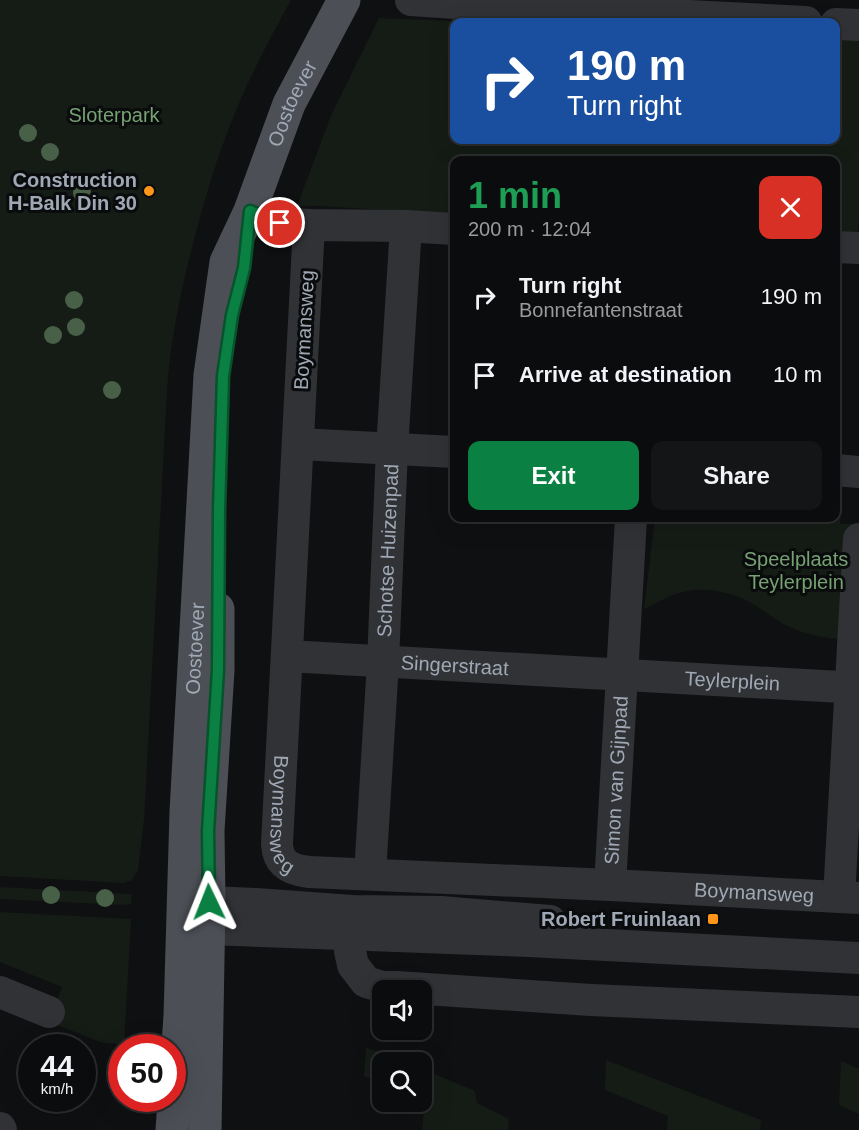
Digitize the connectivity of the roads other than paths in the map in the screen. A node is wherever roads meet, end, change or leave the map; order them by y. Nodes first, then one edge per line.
1 (344, 0) edge
2 (411, 0) edge
3 (731, 18) edge
4 (840, 24) edge
5 (859, 25) edge
6 (250, 211) junction
7 (309, 225) junction
8 (406, 226) junction
9 (450, 229) edge
10 (840, 247) edge
11 (859, 248) edge
12 (299, 444) junction
13 (392, 449) junction
14 (450, 452) edge
15 (840, 470) edge
16 (859, 472) edge
17 (631, 522) edge
18 (859, 539) edge
19 (287, 656) junction
20 (382, 662) junction
21 (622, 675) junction
22 (855, 687) edge
23 (370, 874) junction
24 (610, 885) junction
25 (849, 897) edge
26 (200, 915) junction
27 (352, 922) junction
28 (859, 938) edge
29 (859, 958) edge
30 (0, 992) edge
31 (49, 1012) dead end
32 (859, 1012) edge
33 (172, 1130) edge
34 (205, 1130) edge

1 - 6 main road, Oostoever
2 - 3 street
4 - 5 street
6 - 7 street
6 - 26 main road, Oostoever
7 - 8 street
7 - 12 street, Boymansweg
8 - 9 street
8 - 13 street, Schotse Huizenpad
10 - 11 street
12 - 13 street
12 - 19 street, Boymansweg
13 - 14 street
13 - 20 street, Schotse Huizenpad
15 - 16 street
17 - 21 street
18 - 22 street
19 - 20 street, Singerstraat
19 - 23 street, Boymansweg
20 - 21 street, Singerstraat
20 - 23 street, Schotse Huizenpad
21 - 22 street, Teylerplein
21 - 24 street, Simon van Gijnpad
22 - 25 street
23 - 24 street, Boymansweg
24 - 25 street, Boymansweg
26 - 27 street
26 - 33 main road
26 - 34 main road
27 - 28 street
27 - 29 street
27 - 32 street
30 - 31 street

